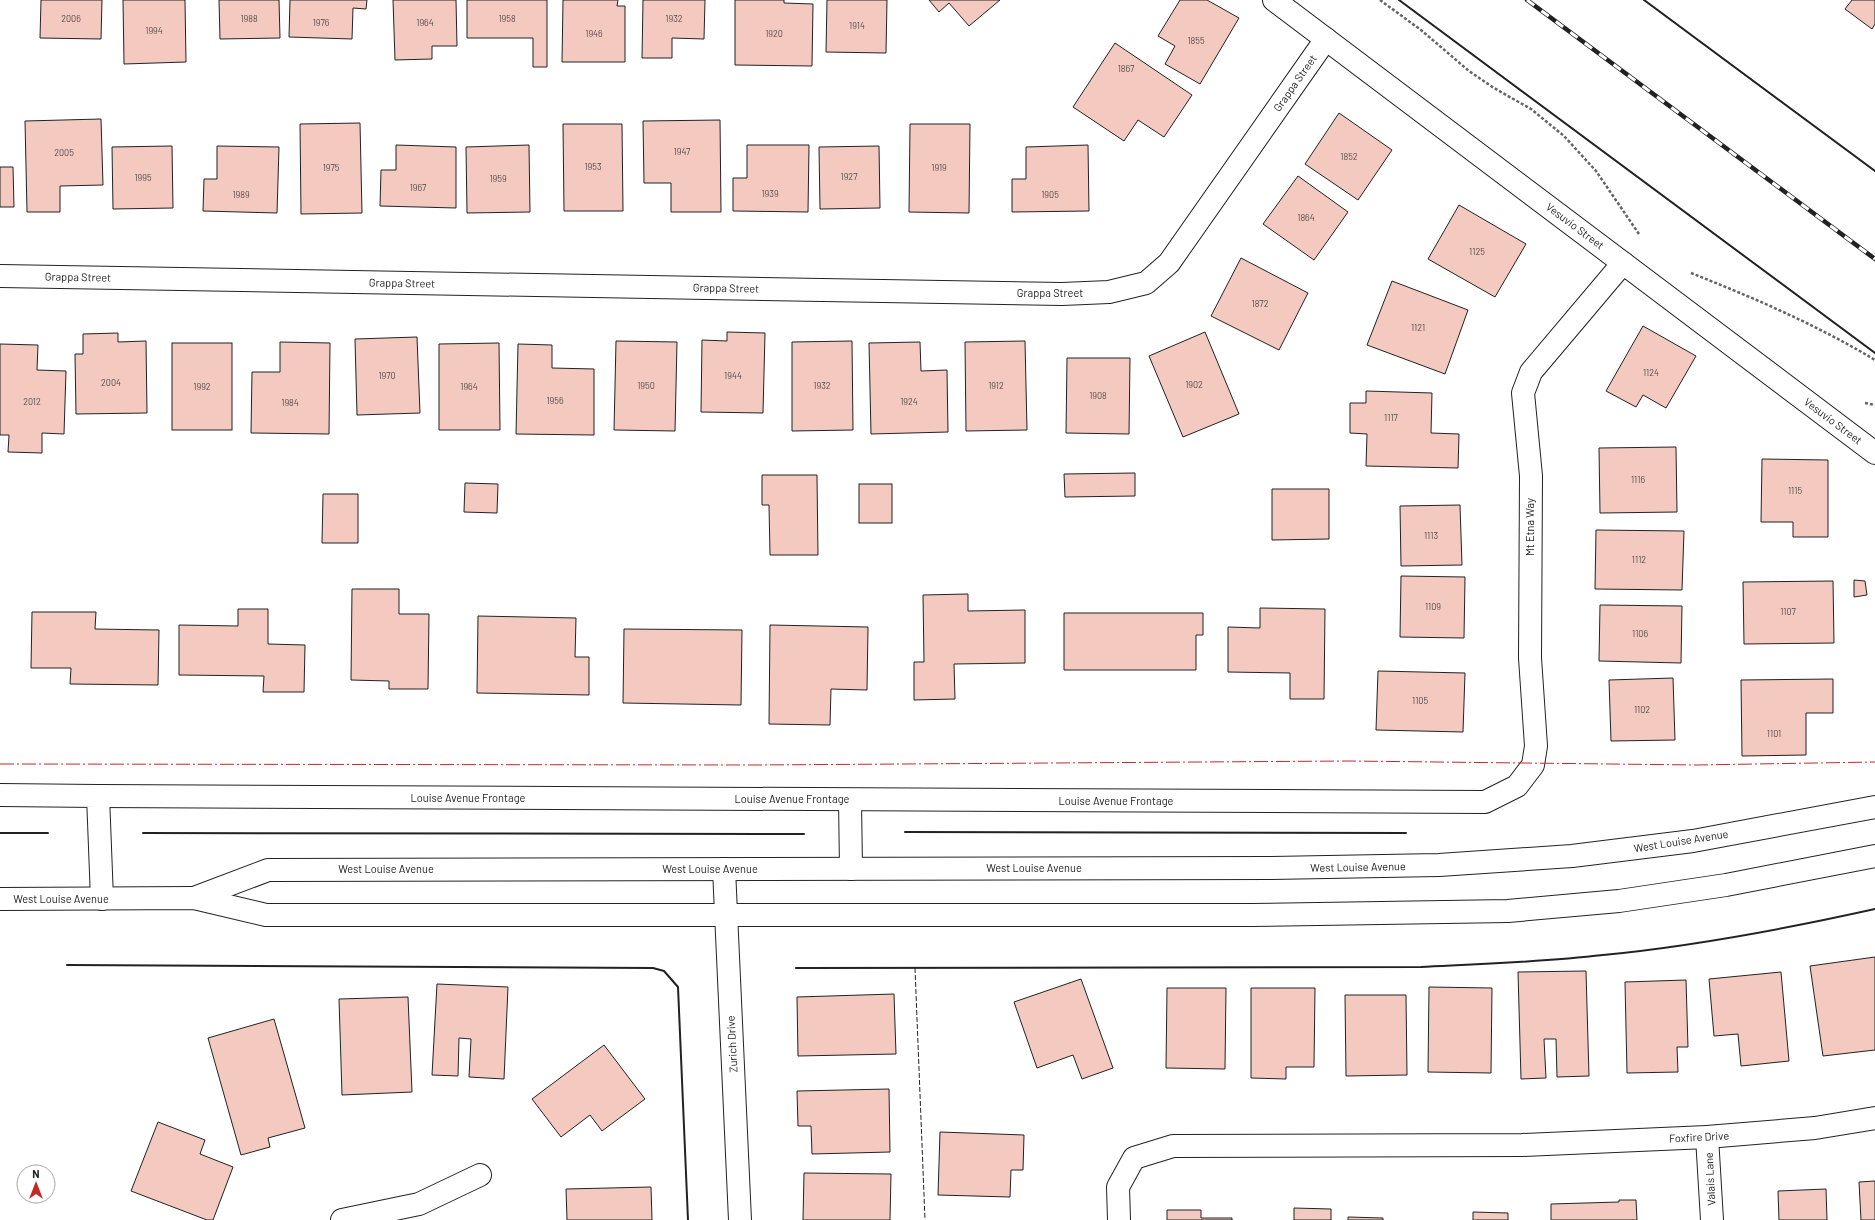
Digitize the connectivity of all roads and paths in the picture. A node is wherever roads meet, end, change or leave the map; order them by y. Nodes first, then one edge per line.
1 (1274, 0) edge
2 (1380, 0) edge
3 (1326, 39) junction
4 (1639, 234) dead end
5 (1623, 263) junction
6 (1690, 273) dead end
7 (0, 276) edge
8 (1875, 360) edge
9 (1866, 403) dead end
10 (1875, 405) edge
11 (1875, 453) edge
12 (0, 795) edge
13 (98, 796) junction
14 (850, 800) junction
15 (1485, 802) joint
16 (1875, 807) edge
17 (1875, 856) edge
18 (724, 869) junction
19 (851, 869) junction
20 (194, 898) junction
21 (0, 899) edge
22 (102, 899) junction
23 (726, 915) junction
24 (1875, 1118) edge
25 (1708, 1137) junction
26 (480, 1175) dead end
27 (342, 1220) edge
28 (740, 1220) edge
29 (1119, 1220) edge
30 (1712, 1220) edge

1 - 3 street, Vesuvio Street
2 - 4 path
3 - 5 street, Vesuvio Street
3 - 7 street, Grappa Street
5 - 11 street, Vesuvio Street
5 - 15 street, Mt Etna Way
6 - 8 path
9 - 10 path
12 - 13 street, Louise Avenue Frontage
13 - 14 street, Louise Avenue Frontage
13 - 22 street
14 - 15 street, Louise Avenue Frontage
14 - 19 street
16 - 19 street, West Louise Avenue
17 - 23 street, West Louise Avenue
18 - 19 street, West Louise Avenue
18 - 20 street, West Louise Avenue
18 - 23 street, Zurich Drive
20 - 22 street, West Louise Avenue
20 - 23 street, West Louise Avenue
21 - 22 street, West Louise Avenue
23 - 28 street, Zurich Drive
24 - 25 street, Foxfire Drive
25 - 29 street, Foxfire Drive
25 - 30 street, Valais Lane
26 - 27 street

